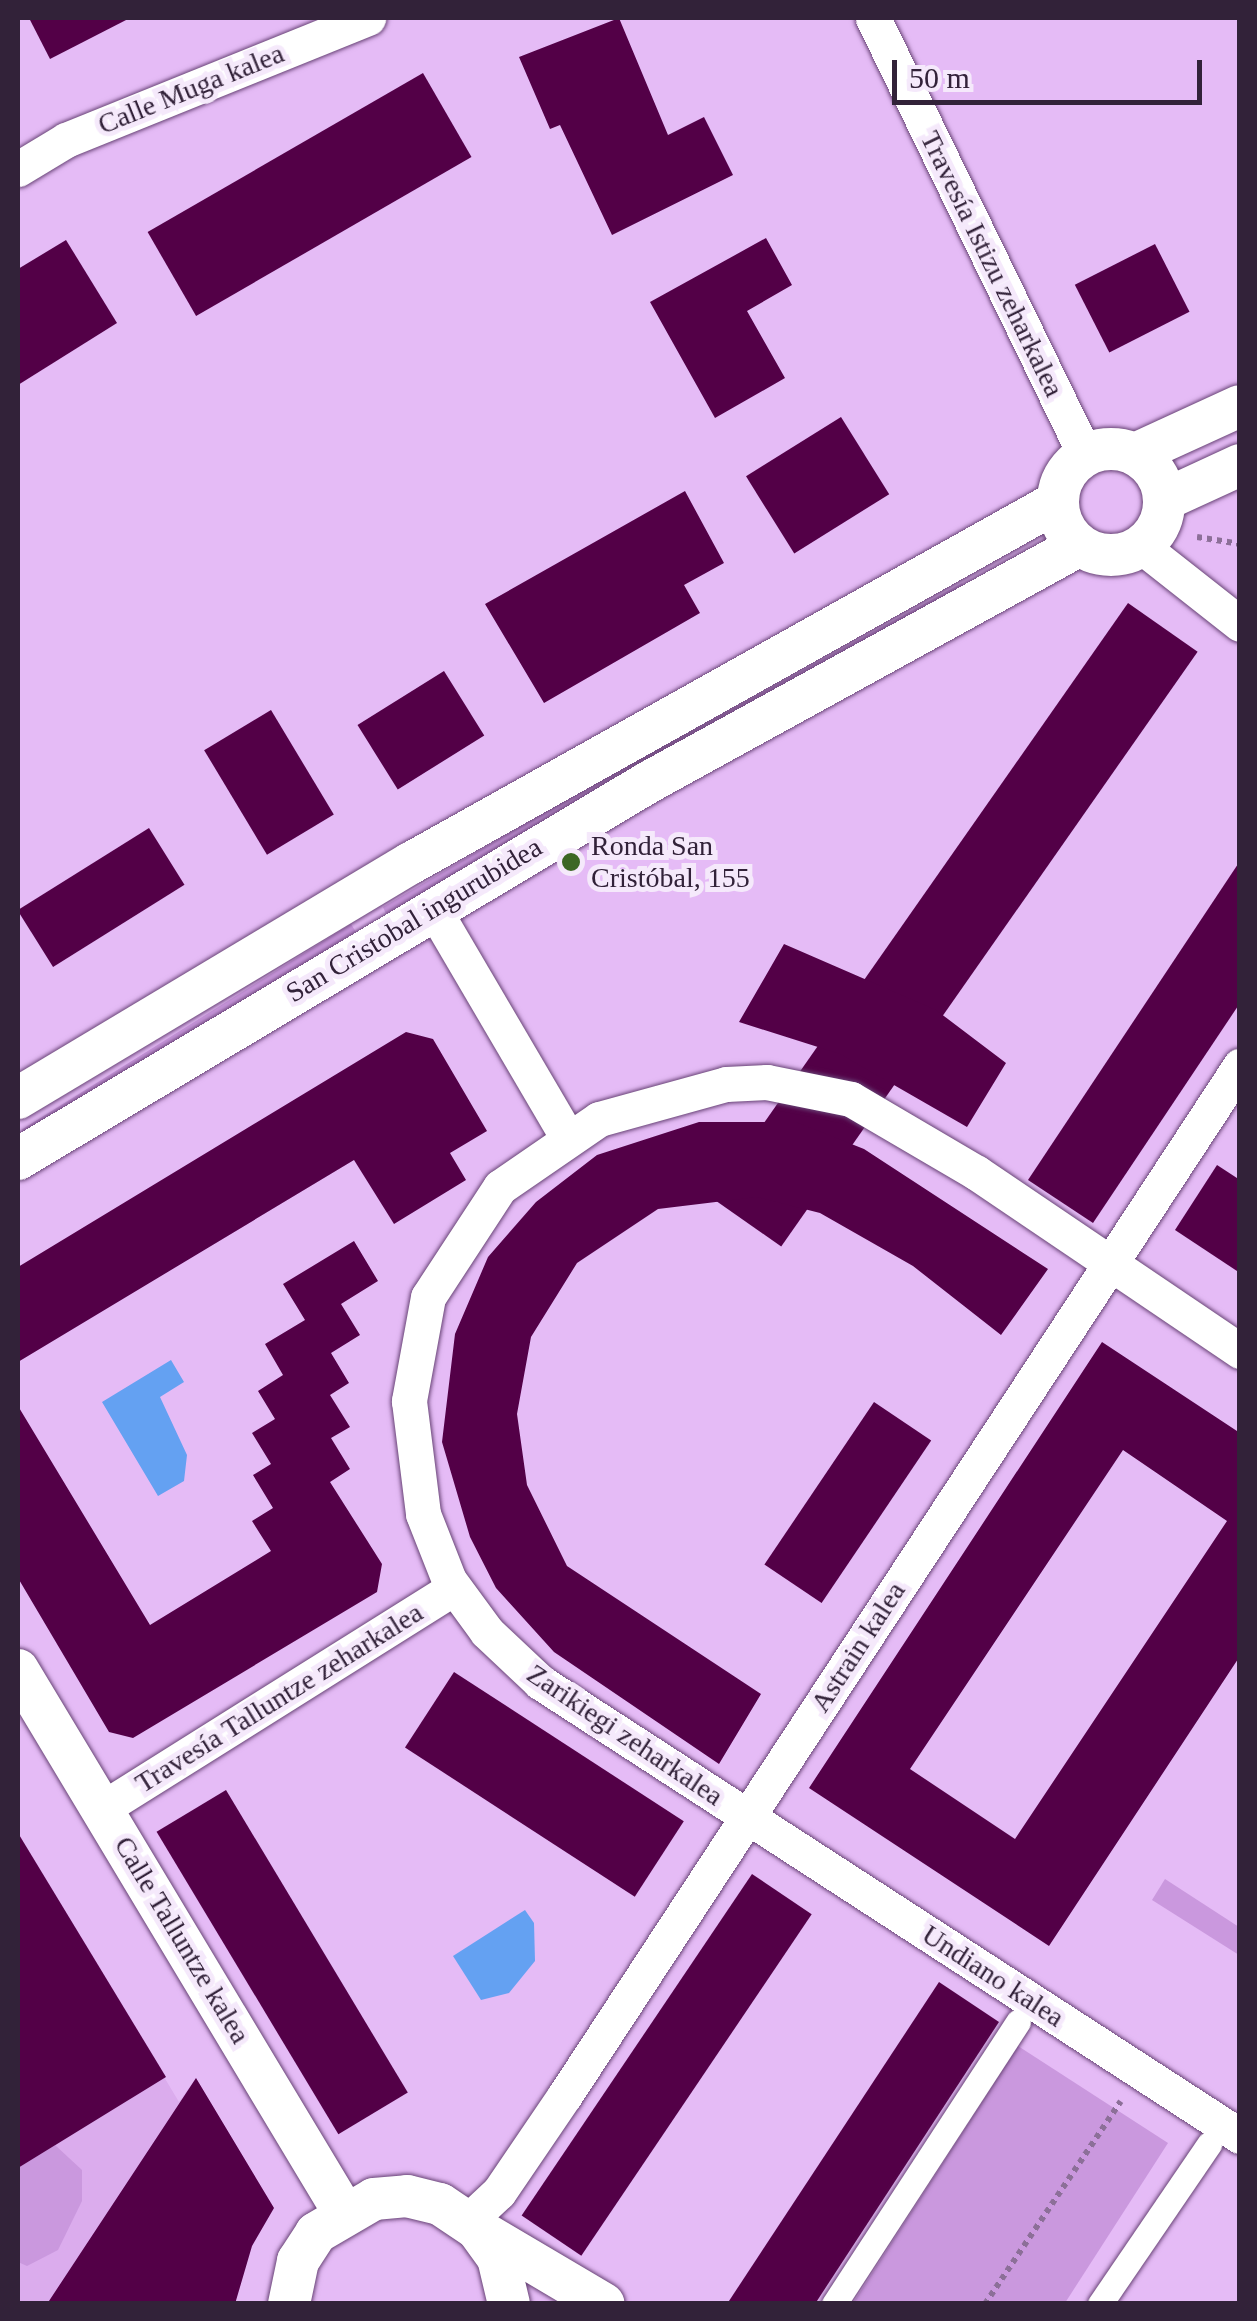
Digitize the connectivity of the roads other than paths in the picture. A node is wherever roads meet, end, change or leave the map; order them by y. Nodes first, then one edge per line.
1 (368, 18) edge
2 (873, 18) edge
3 (18, 169) edge
4 (1240, 406) edge
5 (1135, 454) junction
6 (1085, 455) junction
7 (1240, 465) edge
8 (1164, 500) junction
9 (1057, 502) junction
10 (1079, 546) junction
11 (1141, 546) junction
12 (1240, 624) edge
13 (432, 908) junction
14 (1240, 1066) edge
15 (18, 1098) edge
16 (568, 1136) junction
17 (18, 1159) edge
18 (1110, 1263) junction
19 (1240, 1351) edge
20 (454, 1588) junction
21 (18, 1670) edge
22 (104, 1808) junction
23 (746, 1818) junction
24 (1018, 2022) dead end
25 (1224, 2140) edge
26 (343, 2211) junction
27 (473, 2225) junction
28 (288, 2304) edge
29 (508, 2304) edge
30 (604, 2304) edge
31 (834, 2304) edge
32 (1100, 2304) edge

1 - 3 street, Calle Muga kalea
2 - 6 street, Travesía Istizu zeharkalea
4 - 5 street
5 - 6 street
5 - 8 street
6 - 9 street
7 - 8 street
8 - 11 street
9 - 10 street
9 - 15 street, San Cristobal ingurubidea
10 - 11 street
10 - 13 street, San Cristobal ingurubidea
11 - 12 street
13 - 16 street
13 - 17 street, San Cristobal ingurubidea
14 - 18 street, Astrain kalea
16 - 18 street, Zarikiegi zeharkalea
16 - 20 street, Zarikiegi zeharkalea
18 - 19 street, Zarikiegi zeharkalea
18 - 23 street, Astrain kalea
20 - 22 street, Travesía Talluntze zeharkalea
20 - 23 street, Zarikiegi zeharkalea
21 - 22 street, Calle Talluntze kalea
22 - 26 street, Calle Talluntze kalea
23 - 25 street, Undiano kalea
23 - 27 street, Astrain kalea
24 - 31 street
25 - 32 street
26 - 27 street
26 - 28 street
27 - 29 street
27 - 30 street

